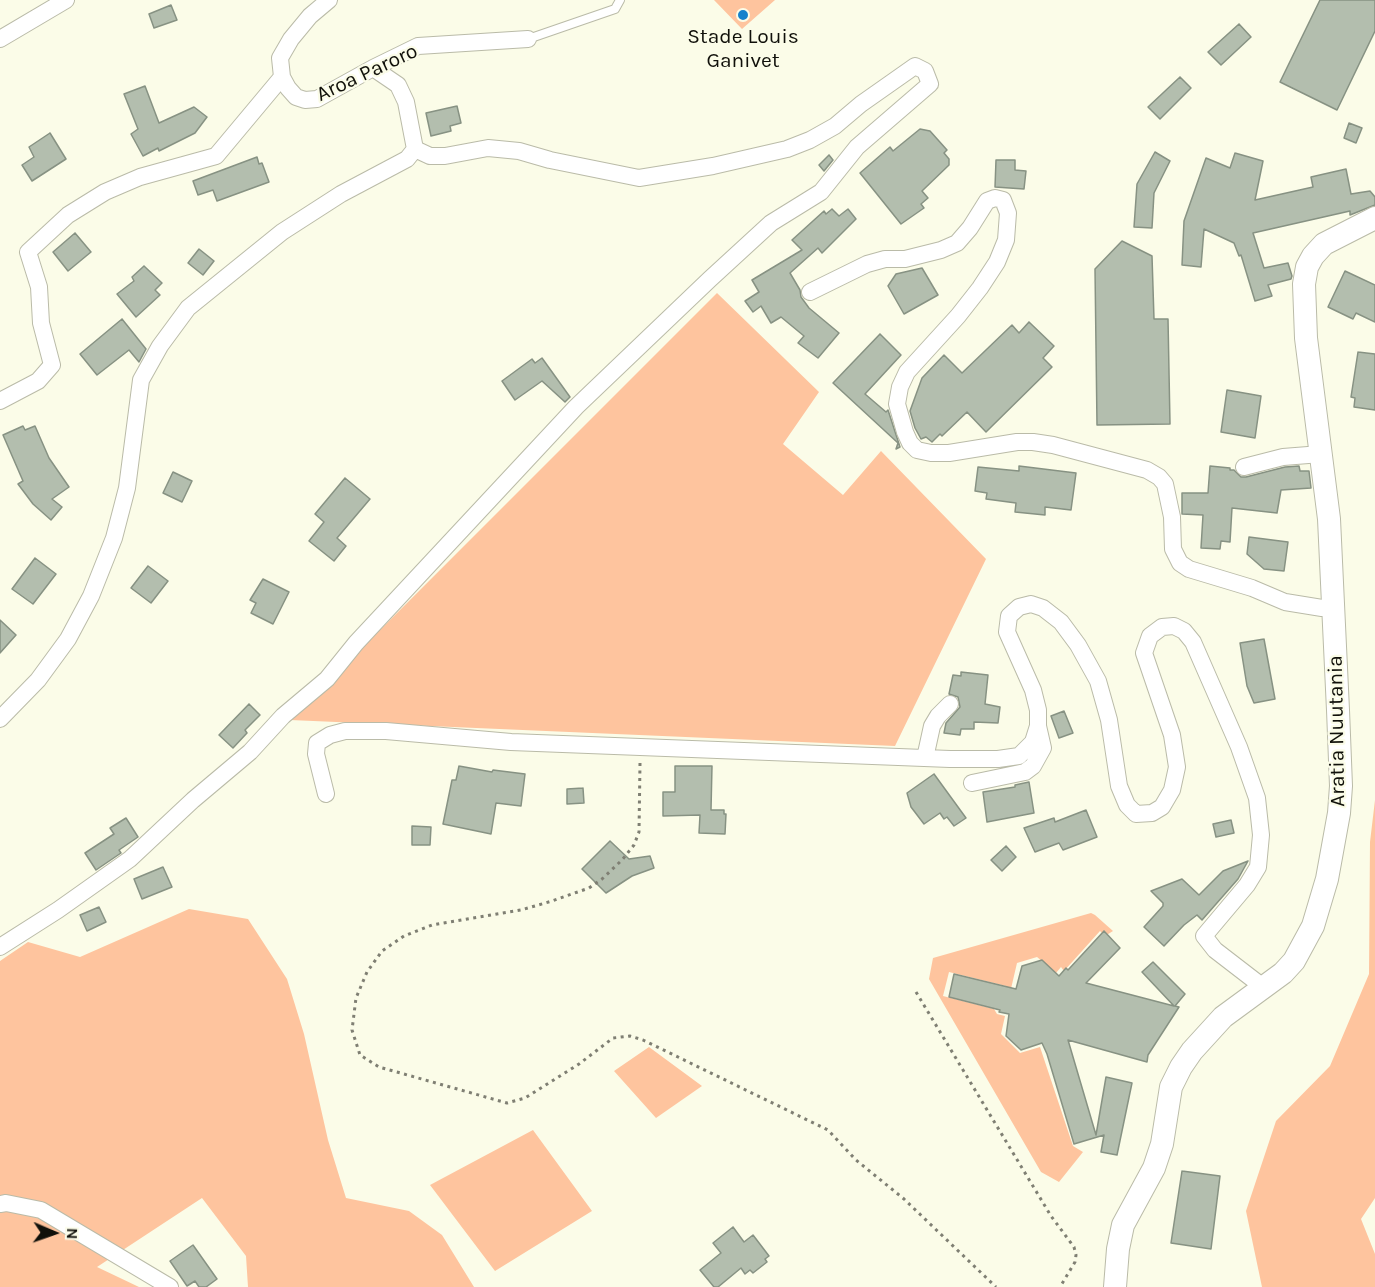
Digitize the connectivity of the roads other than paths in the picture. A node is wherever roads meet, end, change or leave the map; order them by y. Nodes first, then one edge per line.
1 (66, 0) edge
2 (329, 0) edge
3 (620, 0) edge
4 (0, 39) edge
5 (528, 39) joint
6 (373, 68) junction
7 (282, 77) junction
8 (415, 149) junction
9 (1375, 218) edge
10 (810, 292) dead end
11 (0, 400) edge
12 (1321, 454) junction
13 (1244, 466) dead end
14 (1334, 607) junction
15 (950, 704) dead end
16 (0, 719) edge
17 (1038, 726) junction
18 (925, 758) junction
19 (972, 783) dead end
20 (326, 794) dead end
21 (0, 946) edge
22 (1263, 987) junction
23 (0, 1204) edge
24 (170, 1287) edge
25 (1115, 1287) edge

1 - 4 street
2 - 7 street, Aroa Paroro
3 - 5 lane, Aroa Paroro
5 - 6 street, Aroa Paroro
6 - 7 street, Aroa Paroro
6 - 8 street
7 - 11 street
8 - 16 street
8 - 21 street
9 - 12 street, Aratia Nuutania
10 - 14 street
12 - 13 street
12 - 14 street, Aratia Nuutania
14 - 22 street, Aratia Nuutania
15 - 18 street
17 - 18 street
17 - 19 street
17 - 22 street
18 - 20 street
22 - 25 street, Aratia Nuutania
23 - 24 street

